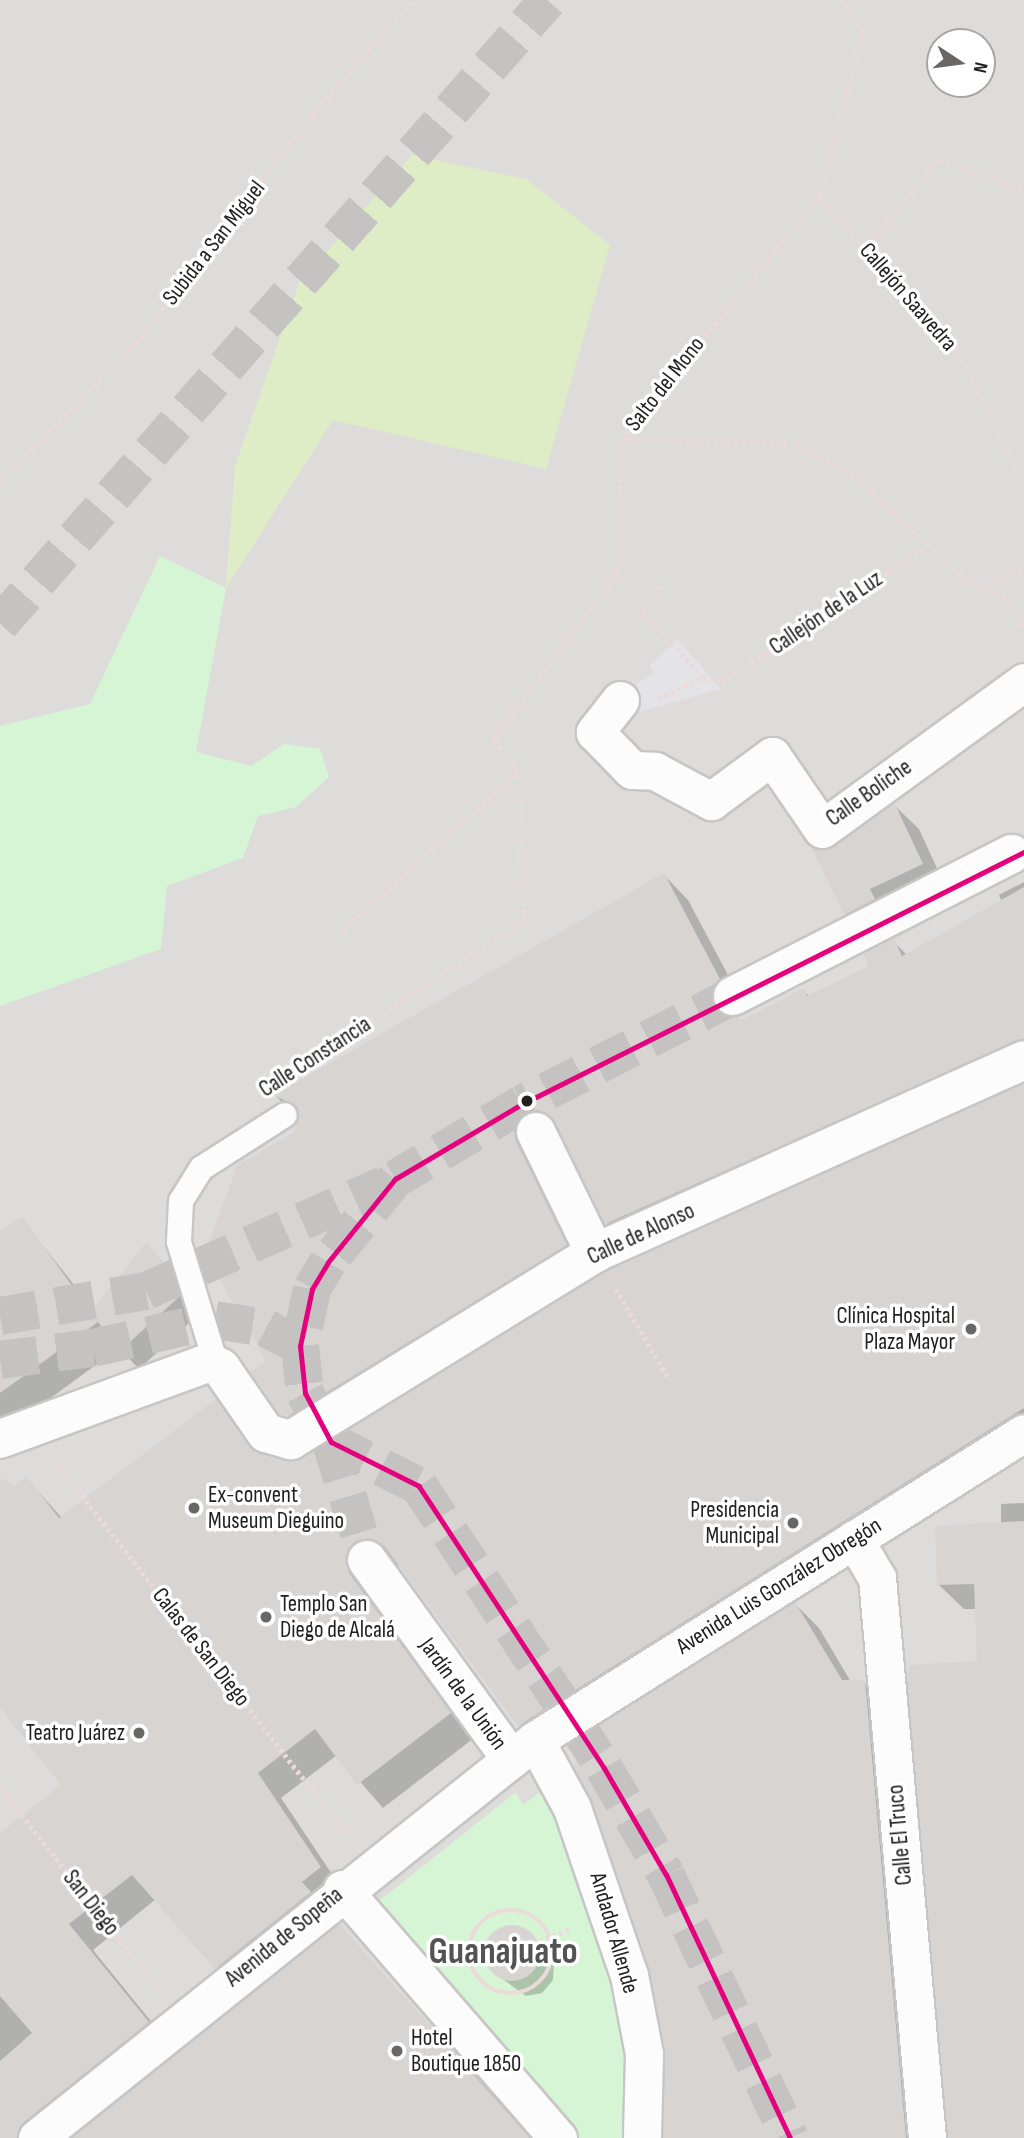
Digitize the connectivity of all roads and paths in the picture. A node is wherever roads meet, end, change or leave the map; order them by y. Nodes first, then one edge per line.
1 (414, 0) edge
2 (841, 0) edge
3 (1024, 190) edge
4 (819, 197) junction
5 (865, 249) junction
6 (622, 439) junction
7 (0, 472) edge
8 (2, 479) edge
9 (1024, 480) edge
10 (925, 547) junction
11 (1024, 568) edge
12 (986, 585) junction
13 (661, 586) dead end
14 (1024, 630) edge
15 (703, 677) junction
16 (1024, 682) edge
17 (620, 701) joint
18 (517, 772) junction
19 (1012, 854) dead end
20 (342, 931) dead end
21 (733, 996) tunnel mouth
22 (1024, 1060) edge
23 (280, 1081) dead end
24 (285, 1115) dead end
25 (536, 1132) dead end
26 (595, 1254) junction
27 (216, 1364) junction
28 (669, 1379) dead end
29 (1024, 1433) edge
30 (15, 1434) edge
31 (854, 1539) junction
32 (367, 1560) tunnel mouth
33 (523, 1750) junction
34 (0, 1787) edge
35 (372, 1867) junction
36 (342, 1889) junction
37 (548, 1938) dead end
38 (514, 1952) dead end
39 (523, 1993) joint
40 (183, 2019) junction
41 (37, 2138) edge
42 (558, 2138) edge
43 (642, 2138) edge
44 (927, 2138) edge

1 - 8 path, Subida a San Miguel
2 - 4 path
3 - 5 path
4 - 5 path, Callejón Saavedra
4 - 6 path, Salto del Mono
5 - 9 path, Callejón Saavedra
6 - 10 path
6 - 18 path, Salto del Mono
7 - 8 path
10 - 12 path
10 - 15 path, Callejón de la Luz
11 - 12 path
12 - 14 path
13 - 15 path
15 - 17 path, Callejón de la Luz
16 - 17 street, Calle Boliche
18 - 20 path
18 - 23 path, Calle Constancia
19 - 21 street
22 - 26 street, Calle de Alonso
24 - 27 lane
25 - 26 street
26 - 27 street, Calle de Alonso
26 - 28 path
27 - 30 street
29 - 31 street, Avenida Luis González Obregón
30 - 35 path, Calas de San Diego
31 - 33 street, Avenida Luis González Obregón
31 - 44 street, Calle El Truco
32 - 33 street, Jardín de la Unión
33 - 35 street, Avenida de Sopeña
33 - 43 street, Andador Allende
34 - 40 path, San Diego
35 - 36 street, Avenida de Sopeña
36 - 40 street, Avenida de Sopeña
36 - 42 street
37 - 38 path
39 - 39 path
40 - 41 street, Avenida de Sopeña

